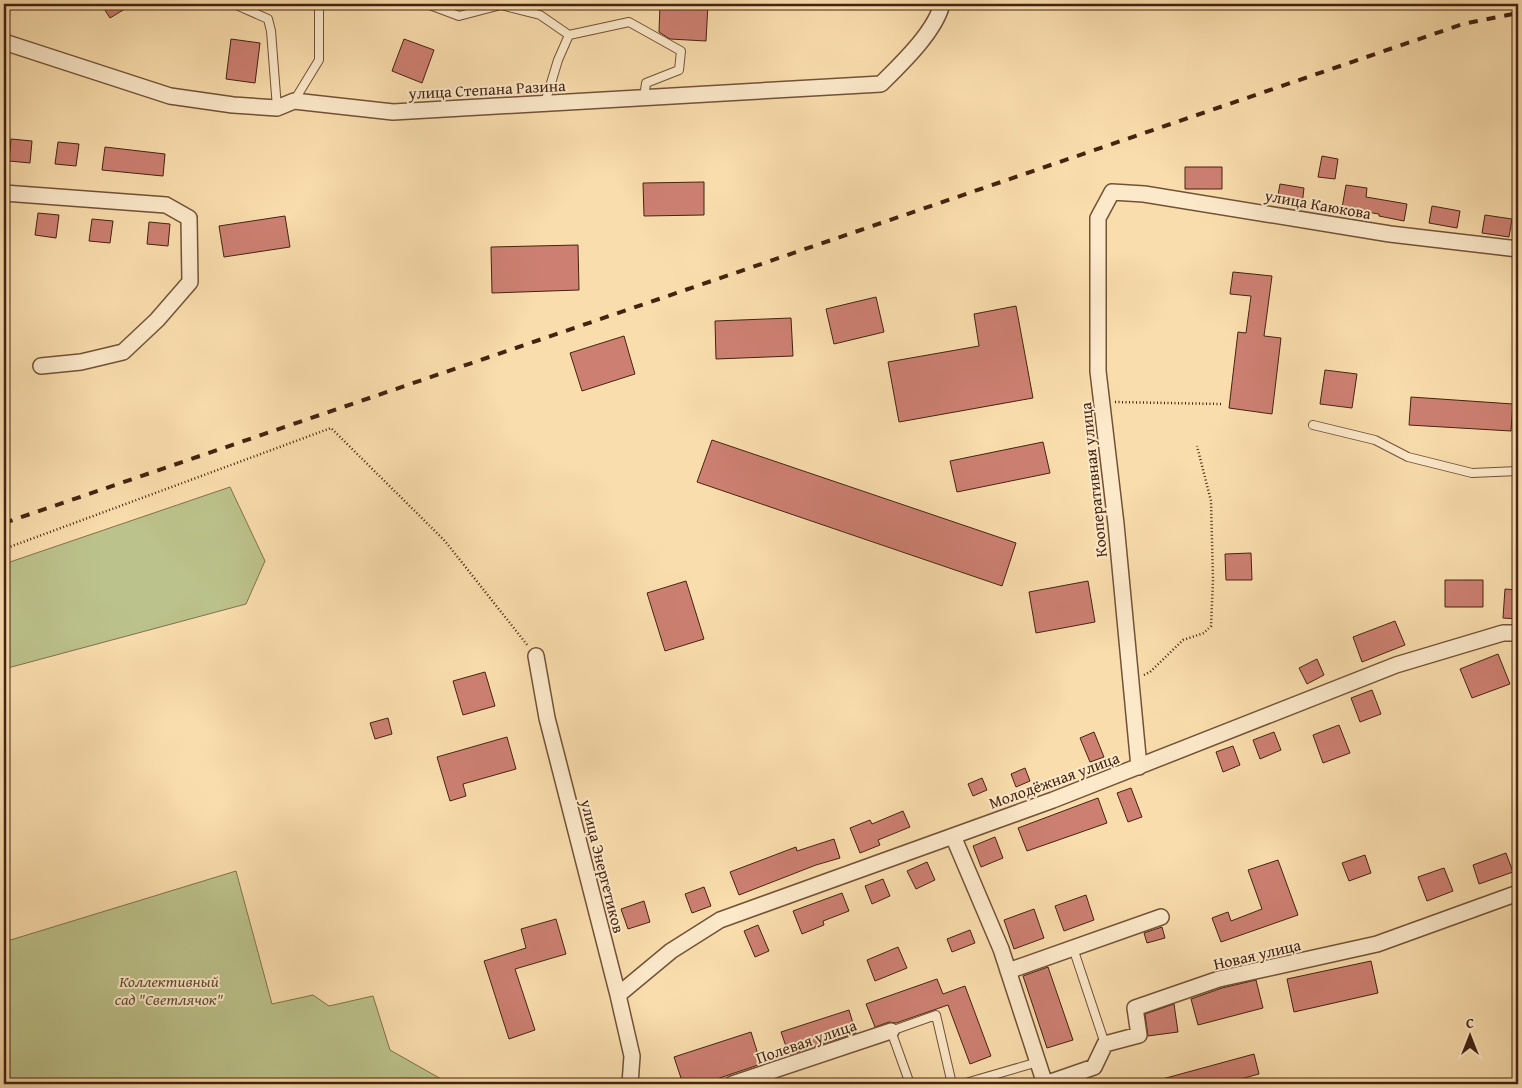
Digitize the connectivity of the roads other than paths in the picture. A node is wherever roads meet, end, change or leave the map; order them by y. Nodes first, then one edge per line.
1 (234, 4) edge
2 (320, 4) edge
3 (427, 4) edge
4 (942, 4) edge
5 (569, 34) junction
6 (4, 42) edge
7 (644, 98) junction
8 (294, 101) junction
9 (545, 103) junction
10 (277, 108) junction
11 (1112, 192) joint
12 (4, 193) edge
13 (1518, 249) edge
14 (40, 366) dead end
15 (1313, 425) dead end
16 (1518, 471) edge
17 (1518, 633) edge
18 (536, 656) road end
19 (1139, 767) junction
20 (953, 836) junction
21 (1518, 893) edge
22 (1161, 917) dead end
23 (1073, 948) junction
24 (1008, 971) junction
25 (618, 995) junction
26 (891, 1031) junction
27 (1105, 1044) junction
28 (1038, 1062) junction
29 (630, 1084) edge
30 (732, 1084) edge
31 (910, 1084) edge
32 (952, 1084) edge
33 (962, 1084) edge
34 (1045, 1084) edge

1 - 10 lane
2 - 8 lane
3 - 5 lane
4 - 7 street, улица Степана Разина
5 - 7 lane
5 - 9 lane
6 - 10 street, улица Степана Разина
7 - 9 street, улица Степана Разина
8 - 9 street, улица Степана Разина
8 - 10 street, улица Степана Разина
11 - 13 street, улица Каюкова
11 - 19 street, Кооперативная улица
12 - 14 street
15 - 16 lane
17 - 19 street, Молодёжная улица
18 - 25 street, улица Энергетиков
19 - 20 street, Молодёжная улица
20 - 24 street
20 - 25 street, Молодёжная улица
21 - 27 street, Новая улица
22 - 23 street
23 - 24 street
23 - 27 lane
24 - 28 street
25 - 29 street, улица Энергетиков
26 - 30 street, Полевая улица
26 - 31 lane
26 - 32 lane
27 - 34 street
28 - 33 lane
28 - 34 street

